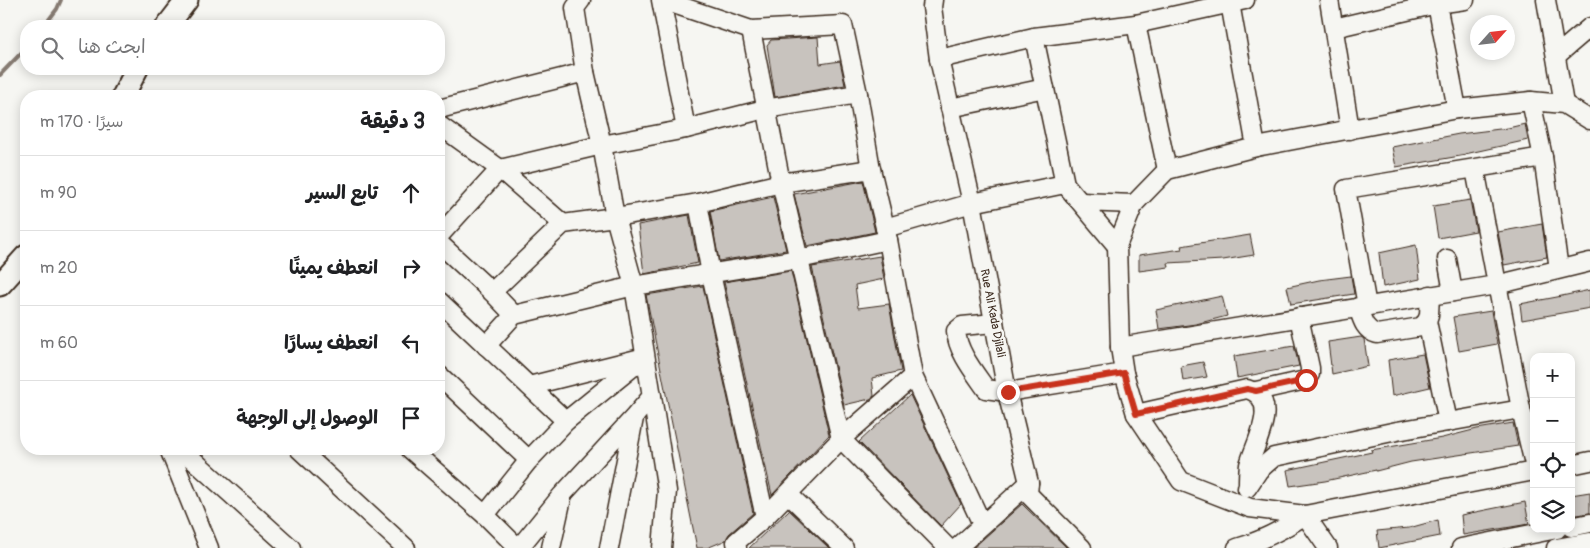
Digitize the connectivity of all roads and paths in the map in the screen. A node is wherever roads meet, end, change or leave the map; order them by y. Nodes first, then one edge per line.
1 (187, 0) edge
2 (581, 0) edge
3 (662, 0) edge
4 (933, 0) edge
5 (1329, 0) edge
6 (1465, 0) edge
7 (1546, 0) edge
8 (1238, 1) edge
9 (1437, 4) junction
10 (172, 20) edge
11 (1136, 24) junction
12 (1334, 28) junction
13 (1590, 28) edge
14 (751, 30) junction
15 (1034, 37) junction
16 (1556, 56) junction
17 (939, 59) junction
18 (585, 72) junction
19 (134, 75) edge
20 (1045, 88) junction
21 (126, 90) edge
22 (858, 94) junction
23 (1531, 101) junction
24 (1564, 104) junction
25 (445, 107) edge
26 (950, 108) junction
27 (765, 109) junction
28 (1457, 109) junction
29 (1590, 120) edge
30 (445, 129) edge
31 (686, 129) junction
32 (1350, 130) junction
33 (602, 145) junction
34 (1256, 147) junction
35 (1542, 157) junction
36 (500, 169) junction
37 (871, 169) junction
38 (1475, 169) junction
39 (1167, 170) junction
40 (781, 183) junction
41 (1065, 184) junction
42 (1080, 202) junction
43 (698, 203) junction
44 (972, 203) junction
45 (1134, 204) junction
46 (615, 217) junction
47 (563, 224) junction
48 (445, 229) edge
49 (886, 234) junction
50 (1117, 246) junction
51 (445, 249) edge
52 (798, 259) junction
53 (1447, 259) dead end
54 (1590, 262) edge
55 (20, 263) edge
56 (1559, 269) junction
57 (711, 274) junction
58 (0, 285) edge
59 (1496, 285) junction
60 (634, 286) junction
61 (492, 292) junction
62 (1453, 292) junction
63 (1430, 295) junction
64 (1362, 306) junction
65 (445, 307) edge
66 (514, 315) junction
67 (1299, 317) junction
68 (1427, 321) junction
69 (994, 323) junction
70 (486, 346) junction
71 (1120, 347) junction
72 (645, 357) junction
73 (1124, 373) junction
74 (913, 376) junction
75 (445, 381) edge
76 (529, 386) junction
77 (1256, 391) junction
78 (1008, 392) junction
79 (652, 396) junction
80 (1521, 409) junction
81 (1136, 414) junction
82 (634, 418) junction
83 (566, 421) junction
84 (1448, 422) junction
85 (841, 439) junction
86 (1530, 447) edge
87 (171, 455) edge
88 (188, 455) edge
89 (305, 455) edge
90 (417, 455) edge
91 (530, 460) junction
92 (1590, 461) edge
93 (1575, 463) edge
94 (1530, 472) edge
95 (1029, 483) junction
96 (1247, 488) junction
97 (788, 494) junction
98 (562, 495) junction
99 (1250, 508) junction
100 (485, 515) junction
101 (1305, 515) junction
102 (765, 517) junction
103 (1590, 523) edge
104 (982, 524) junction
105 (1575, 526) edge
106 (1550, 534) edge
107 (1590, 542) edge
108 (209, 548) edge
109 (291, 548) edge
110 (406, 548) edge
111 (519, 548) edge
112 (551, 548) edge
113 (609, 548) edge
114 (662, 548) edge
115 (737, 548) edge
116 (844, 548) edge
117 (948, 548) edge
118 (957, 548) edge
119 (1082, 548) edge
120 (1237, 548) edge
121 (1328, 548) edge
122 (1462, 548) edge
123 (1556, 548) edge

1 - 10 main road
2 - 18 street
3 - 14 street
3 - 31 street
4 - 17 street, Rue Ali Kada Djilali
5 - 12 street
6 - 9 street
7 - 16 street
8 - 11 street
8 - 34 street
9 - 12 street
9 - 28 street
11 - 15 street
11 - 39 street
12 - 32 street
13 - 16 street
14 - 22 street
14 - 27 street
15 - 17 street
15 - 20 street
16 - 24 street
17 - 26 street, Rue Ali Kada Djilali
18 - 25 street
18 - 33 street
19 - 21 main road
20 - 26 street
20 - 41 street
22 - 27 street
22 - 37 street
23 - 24 street
23 - 28 street
23 - 35 street
24 - 29 street
26 - 44 street, Rue Ali Kada Djilali
27 - 31 street
27 - 40 street
28 - 32 street
30 - 36 street
31 - 33 street
32 - 34 street
33 - 36 street
33 - 46 street
34 - 39 street
35 - 38 street
35 - 56 street
36 - 47 street
36 - 48 street
37 - 40 street
37 - 49 street
38 - 59 street
38 - 64 street
39 - 45 street
40 - 43 street
40 - 52 street
41 - 42 street
41 - 44 street
42 - 45 street
42 - 50 street
43 - 46 street
43 - 57 street
44 - 49 street
44 - 69 street, Rue Ali Kada Djilali
45 - 50 street
46 - 47 street
46 - 60 street
47 - 61 street
49 - 52 street
49 - 74 street
50 - 71 street
51 - 61 street
52 - 57 street
52 - 85 street
53 - 62 street
54 - 56 street
55 - 58 main road
56 - 59 street
57 - 60 street
57 - 102 street
59 - 62 street
59 - 80 street
60 - 66 street
60 - 72 street
61 - 66 street
62 - 63 street
63 - 64 street
63 - 68 street
64 - 67 street
64 - 68 street
65 - 70 street
66 - 70 street
67 - 71 street
67 - 77 street
68 - 84 street
69 - 78 street, Rue Ali Kada Djilali
69 - 78 street
70 - 76 street
71 - 73 street
72 - 76 street
72 - 79 street
72 - 83 street
73 - 78 street
73 - 81 street
74 - 85 street
74 - 104 street
75 - 91 street
76 - 83 street
77 - 81 street
77 - 96 street
78 - 95 street, Rue Ali Kada Djilali
79 - 82 street
79 - 114 street
80 - 84 street
80 - 86 street
81 - 99 street
82 - 98 street
82 - 113 street
83 - 91 street
84 - 96 street
85 - 97 street
85 - 117 street
87 - 108 street
88 - 109 street
89 - 110 street
90 - 100 street
91 - 100 street
92 - 93 street
94 - 101 street
95 - 104 street
95 - 119 street, Rue Ali Kada Djilali
96 - 99 street
97 - 102 street
97 - 116 street
98 - 111 street
98 - 112 street
99 - 101 street
100 - 111 street
101 - 120 street
101 - 121 street
102 - 115 street
103 - 105 street
104 - 118 street
106 - 122 street
107 - 123 street

